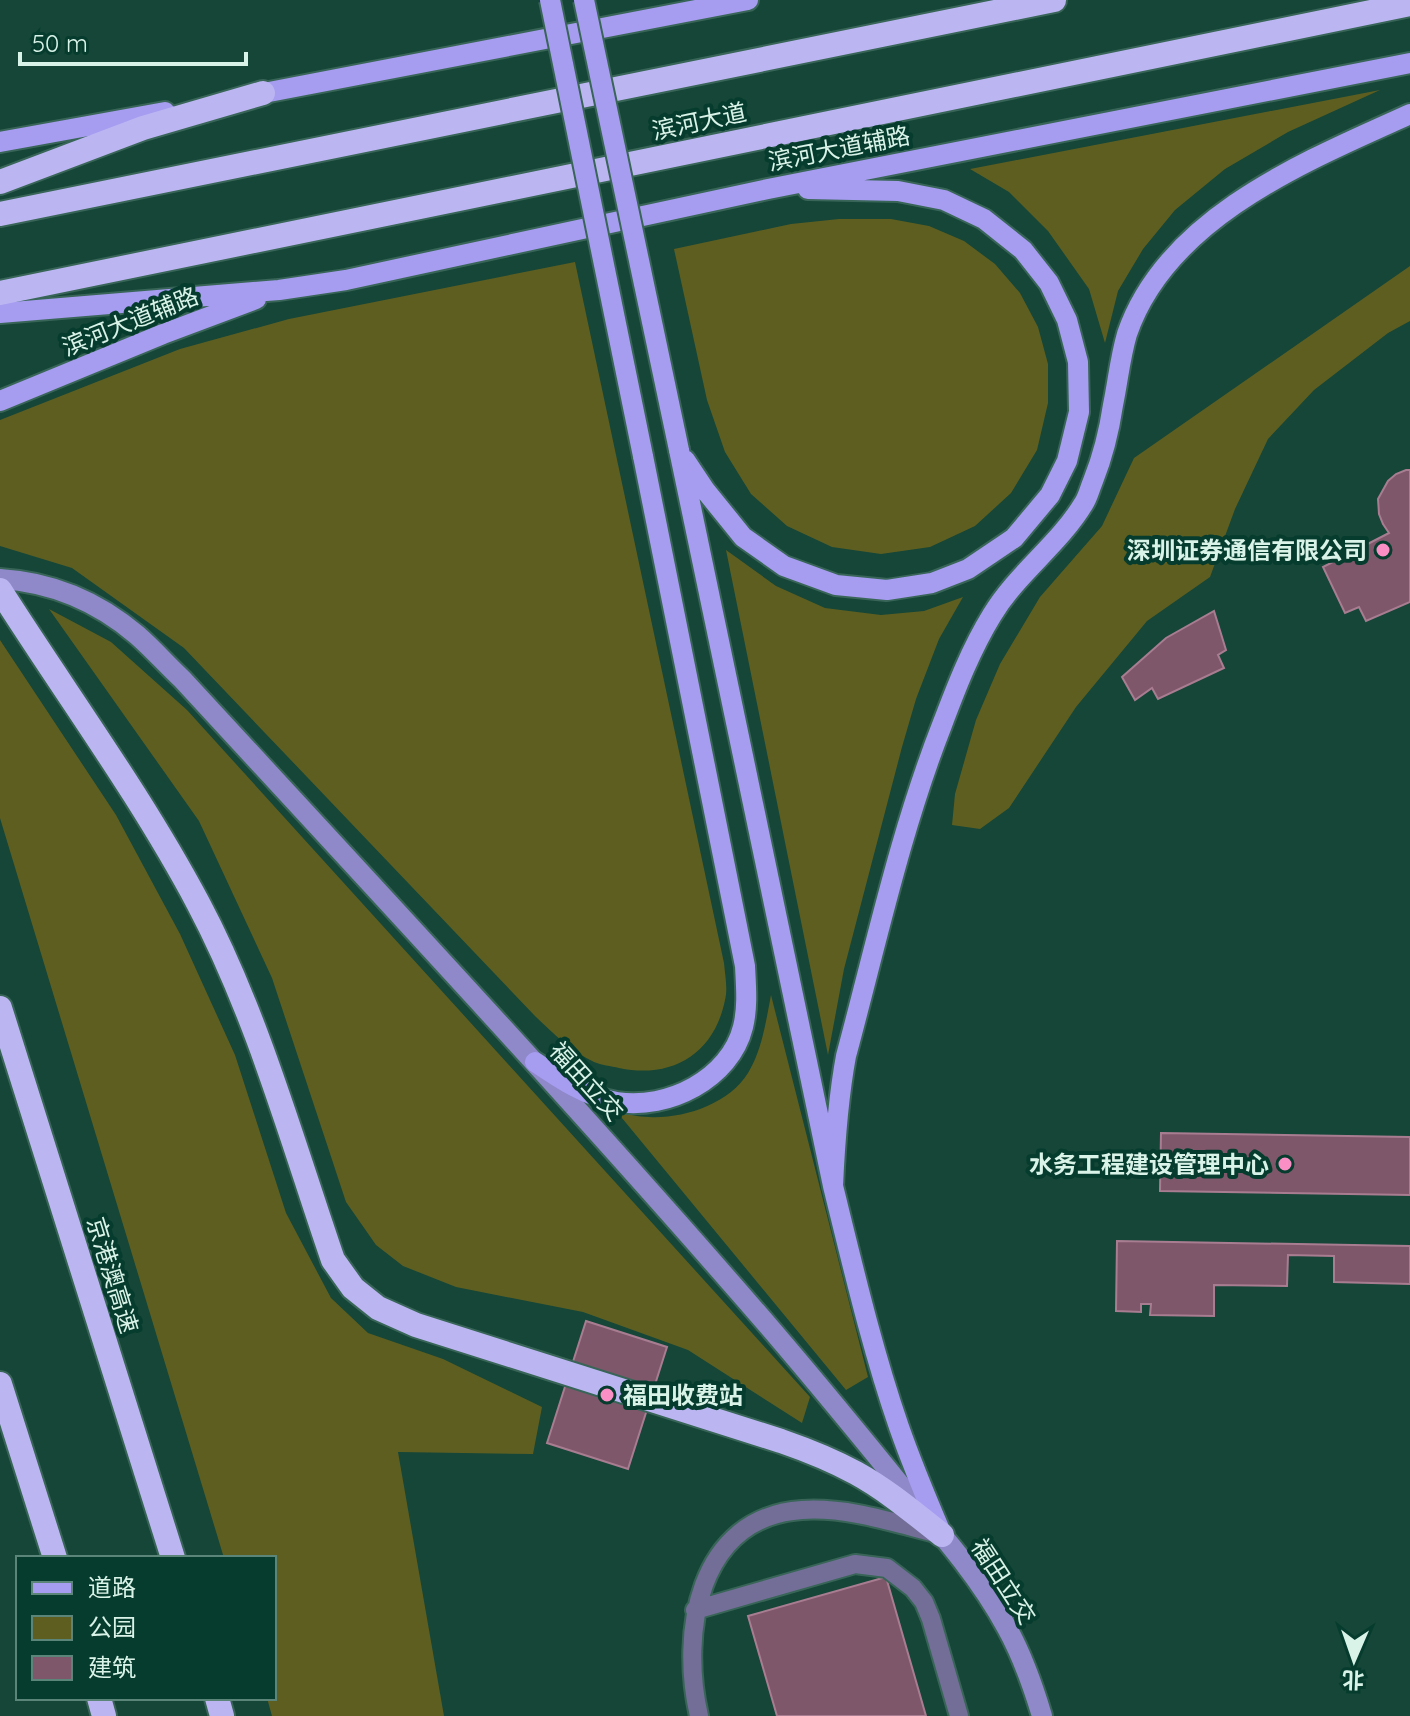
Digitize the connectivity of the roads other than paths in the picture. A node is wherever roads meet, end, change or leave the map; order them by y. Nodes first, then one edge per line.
1 (550, 0) edge
2 (584, 0) edge
3 (748, 0) edge
4 (1054, 0) edge
5 (1410, 4) edge
6 (1410, 63) edge
7 (263, 93) junction
8 (1410, 114) edge
9 (0, 142) edge
10 (0, 182) edge
11 (768, 189) junction
12 (0, 214) edge
13 (279, 290) junction
14 (0, 293) edge
15 (0, 313) edge
16 (0, 401) edge
17 (679, 450) junction
18 (0, 579) edge
19 (0, 590) edge
20 (0, 1008) edge
21 (535, 1062) junction
22 (833, 1186) junction
23 (0, 1384) edge
24 (942, 1535) junction
25 (54, 1556) edge
26 (172, 1556) edge
27 (695, 1610) junction
28 (699, 1716) edge
29 (959, 1716) edge
30 (1042, 1716) edge

1 - 21 main road, bridge
2 - 17 main road, bridge
3 - 7 main road
4 - 12 highway, 滨河大道
5 - 14 highway, 滨河大道
6 - 11 main road, 滨河大道辅路
7 - 9 main road
7 - 10 highway
8 - 22 main road
11 - 13 main road, 滨河大道辅路
11 - 17 main road
13 - 15 main road, 滨河大道辅路
13 - 16 main road, 滨河大道辅路
17 - 22 main road
18 - 21 street, 福田立交
19 - 24 highway
20 - 26 highway, 京港澳高速
21 - 24 street, 福田立交
22 - 24 main road
23 - 25 highway
24 - 27 lane
24 - 30 street, 福田立交
27 - 28 lane
27 - 29 lane

